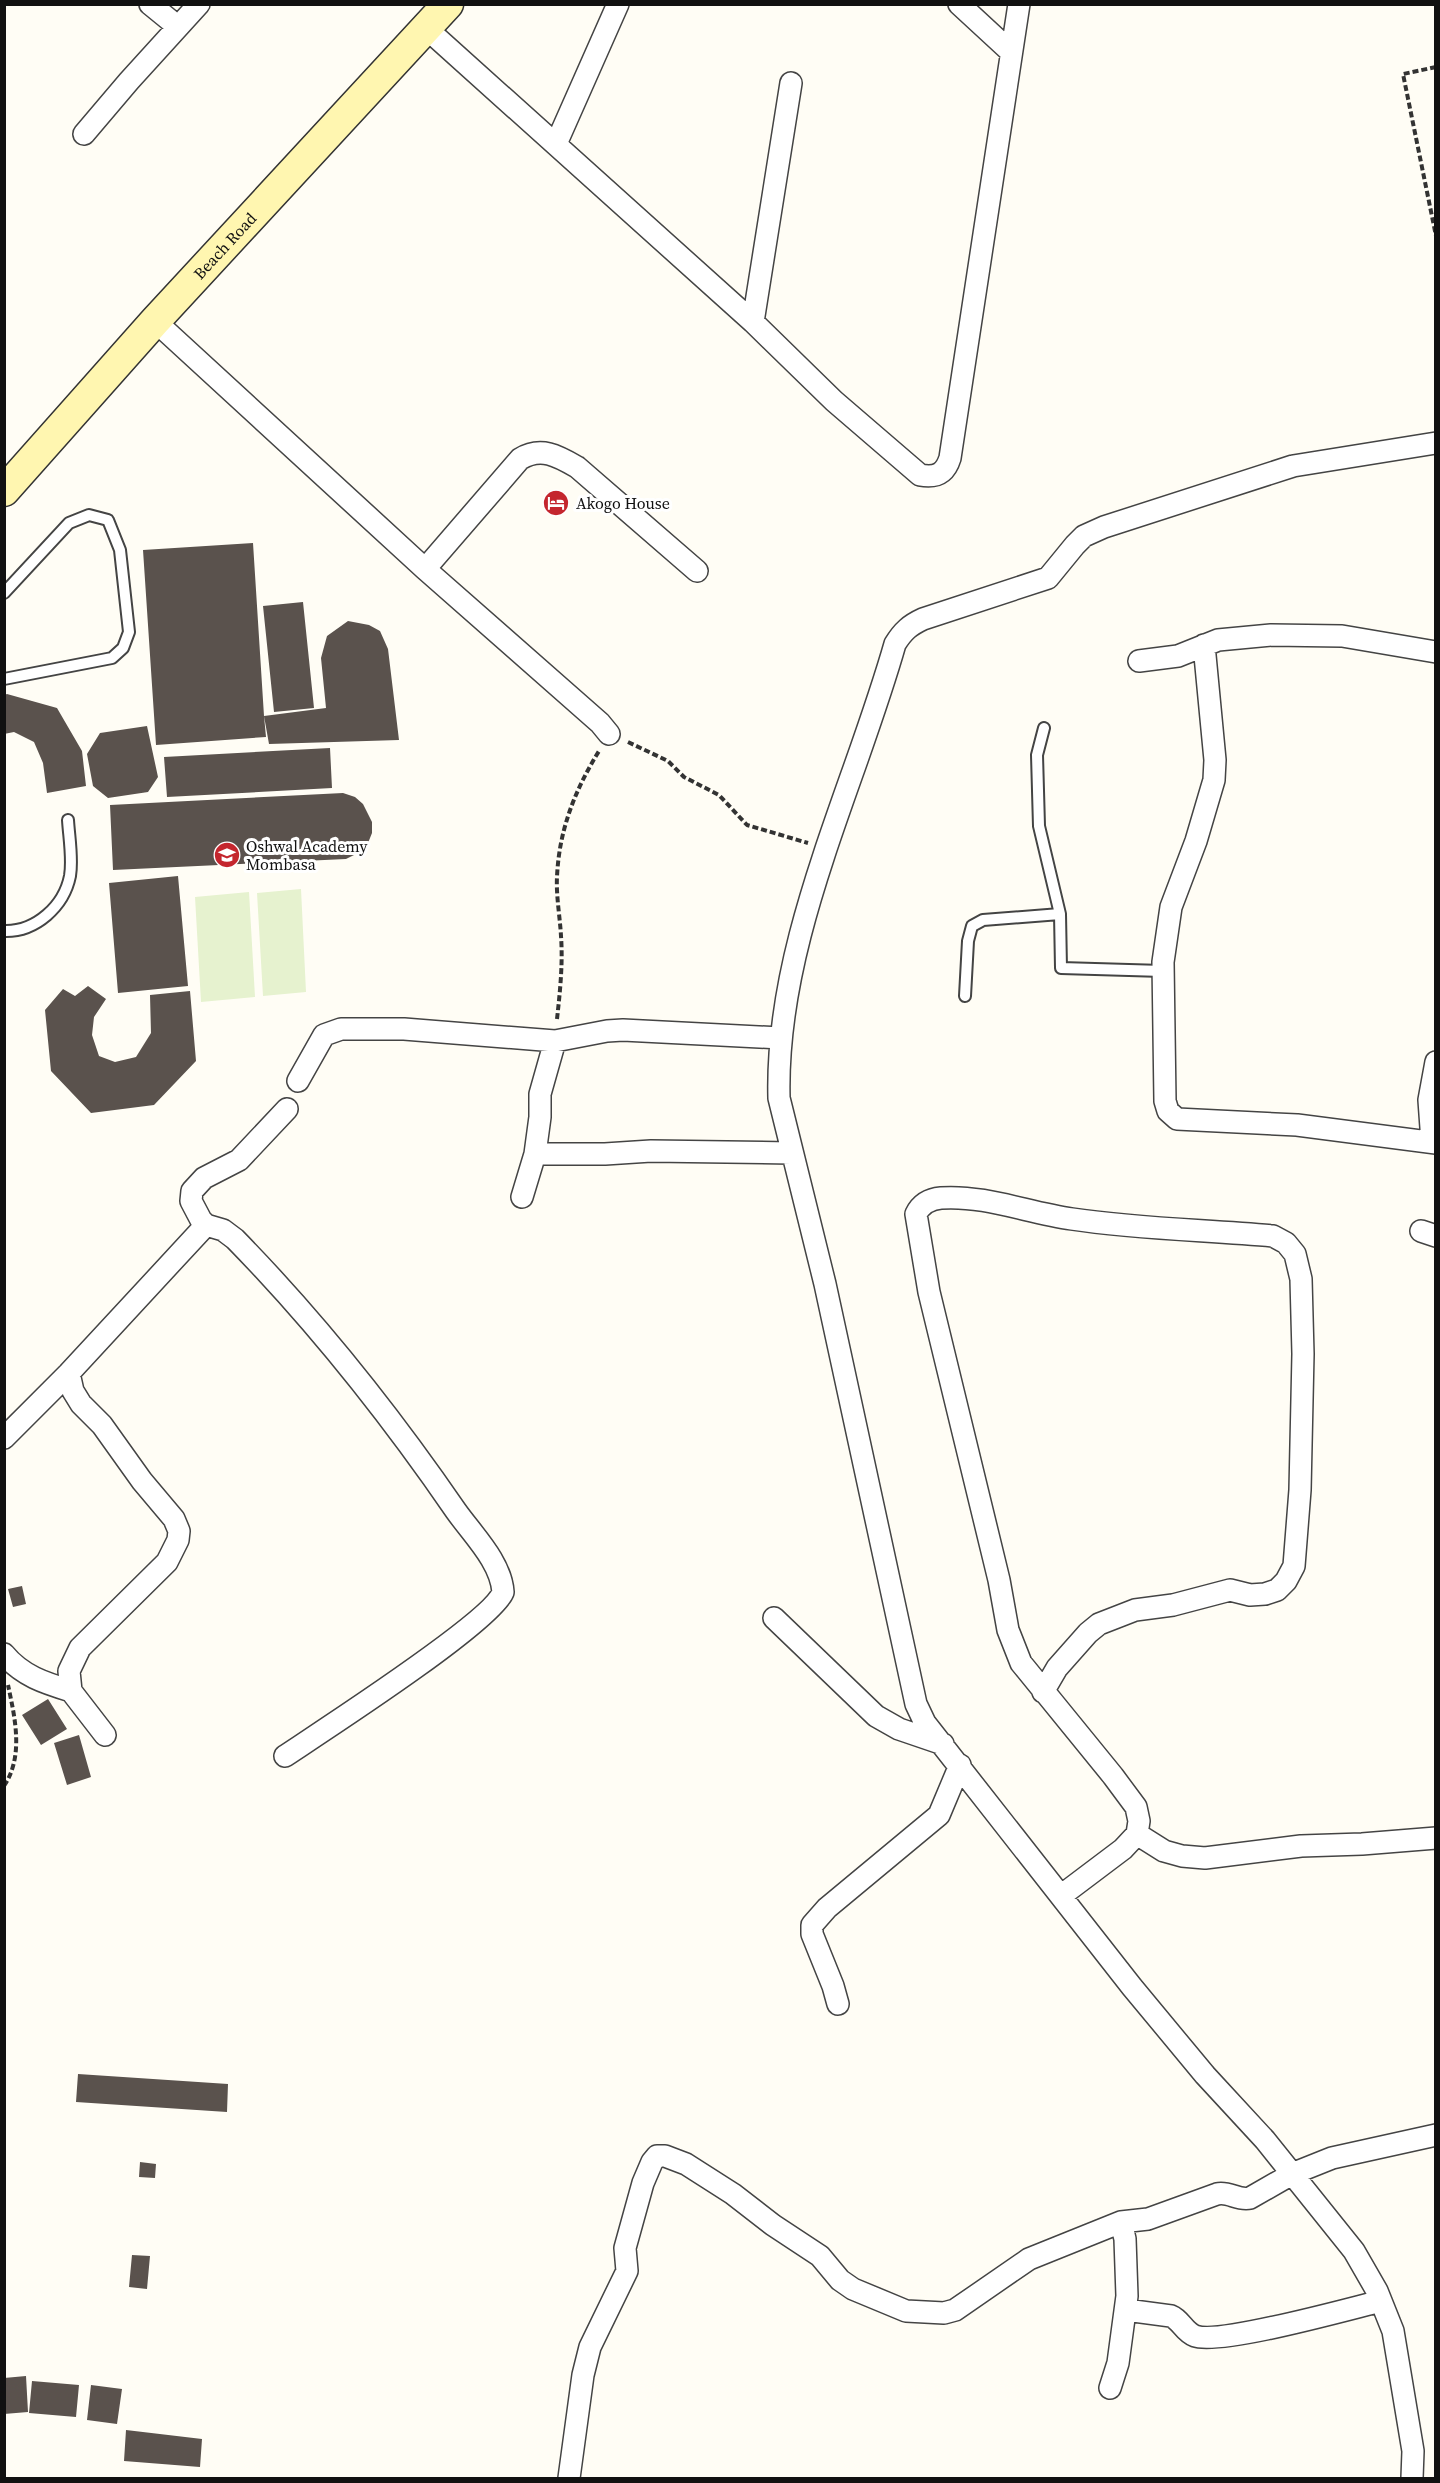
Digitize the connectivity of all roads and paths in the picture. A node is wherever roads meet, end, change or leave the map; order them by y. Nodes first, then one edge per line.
1 (150, 4) edge
2 (199, 4) edge
3 (448, 4) edge
4 (618, 4) edge
5 (959, 4) edge
6 (1019, 4) edge
7 (177, 27) junction
8 (426, 28) junction
9 (1011, 52) junction
10 (1436, 67) edge
11 (791, 83) dead end
12 (84, 134) dead end
13 (556, 144) junction
14 (1436, 236) edge
15 (156, 321) junction
16 (753, 322) junction
17 (1436, 443) edge
18 (4, 491) edge
19 (425, 569) junction
20 (697, 570) dead end
21 (4, 593) edge
22 (1204, 645) junction
23 (1436, 652) edge
24 (1140, 661) dead end
25 (4, 679) edge
26 (1044, 728) dead end
27 (609, 734) junction
28 (68, 820) dead end
29 (828, 848) junction
30 (1060, 914) junction
31 (4, 931) edge
32 (1163, 971) junction
33 (965, 996) dead end
34 (780, 1038) junction
35 (555, 1041) junction
36 (1436, 1062) edge
37 (298, 1081) dead end
38 (287, 1109) dead end
39 (1434, 1142) edge
40 (791, 1153) junction
41 (535, 1154) junction
42 (522, 1197) dead end
43 (206, 1225) junction
44 (69, 1372) junction
45 (4, 1438) edge
46 (774, 1618) dead end
47 (4, 1654) edge
48 (7, 1681) dead end
49 (71, 1690) junction
50 (1043, 1692) junction
51 (105, 1735) dead end
52 (943, 1744) junction
53 (285, 1756) dead end
54 (960, 1765) junction
55 (4, 1786) edge
56 (1137, 1834) junction
57 (1436, 1838) edge
58 (1062, 1895) junction
59 (838, 2004) dead end
60 (1436, 2135) edge
61 (1292, 2174) junction
62 (1121, 2222) junction
63 (1381, 2301) junction
64 (1126, 2310) junction
65 (1110, 2388) dead end
66 (569, 2478) edge
67 (1412, 2478) edge

1 - 7 street
2 - 7 street
3 - 8 main road, Beach Road
4 - 13 street
5 - 9 street
6 - 9 street
7 - 12 street
8 - 13 street
8 - 15 main road, Beach Road
9 - 16 street
10 - 14 path
11 - 16 street
13 - 16 street
15 - 18 main road, Beach Road
15 - 19 street
17 - 29 street
19 - 20 street
19 - 27 street
21 - 25 lane
22 - 23 street
22 - 24 street
22 - 32 street
26 - 30 lane
27 - 29 path
27 - 35 path
28 - 31 lane
29 - 34 street
30 - 32 lane
30 - 33 lane
32 - 39 street
34 - 35 street
34 - 40 street
35 - 37 street
35 - 41 street
36 - 39 street
38 - 43 street
40 - 41 street
40 - 52 street
41 - 42 street
43 - 44 street
43 - 53 street
44 - 45 street
44 - 49 street
46 - 52 street
47 - 49 street
48 - 55 path
49 - 51 street
50 - 50 street
50 - 56 street
52 - 54 street
54 - 58 street
54 - 59 street
56 - 57 street
56 - 58 street
58 - 61 street
60 - 61 street
61 - 62 street
61 - 63 street
62 - 64 street
62 - 66 street
63 - 64 street
63 - 67 street
64 - 65 street

